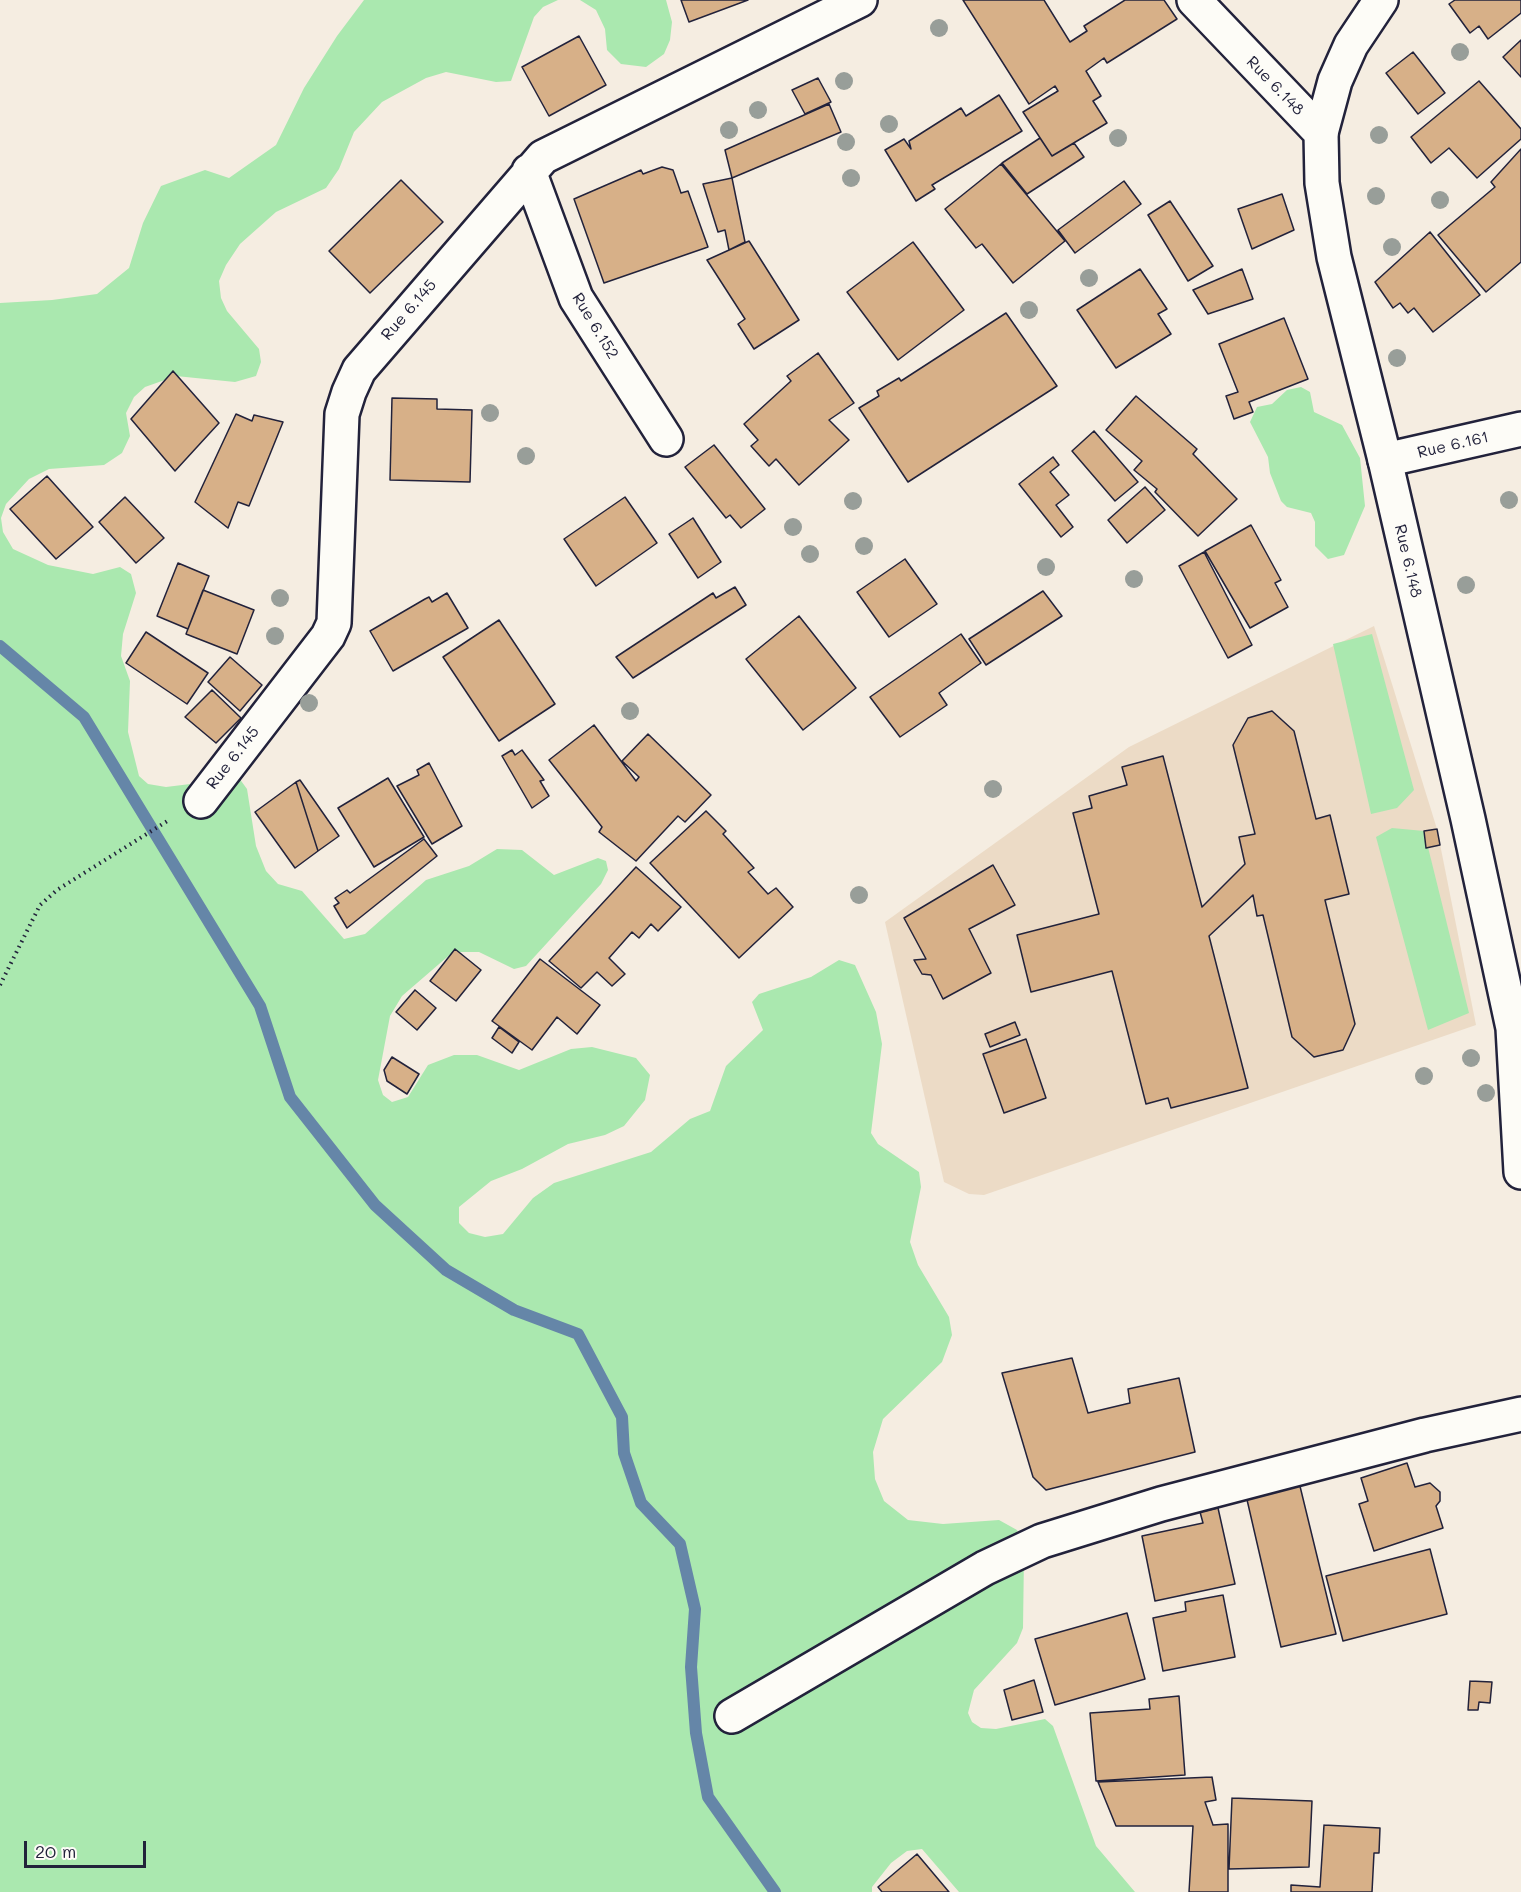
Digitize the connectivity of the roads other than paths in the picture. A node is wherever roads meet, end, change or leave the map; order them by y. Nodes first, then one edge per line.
1 (860, 0) edge
2 (1194, 0) edge
3 (1381, 0) edge
4 (1321, 133) junction
5 (529, 171) junction
6 (1521, 429) edge
7 (666, 439) dead end
8 (1385, 460) junction
9 (201, 801) road end
10 (1517, 1027) edge
11 (1521, 1172) edge
12 (1521, 1414) edge
13 (732, 1716) dead end

1 - 5 street, Rue 6.145
2 - 4 street, Rue 6.148
3 - 4 street
4 - 8 street, Rue 6.148
5 - 7 street, Rue 6.152
5 - 9 street, Rue 6.145
6 - 8 street, Rue 6.161
8 - 10 street, Rue 6.148
10 - 11 street, Rue 6.148
12 - 13 street

